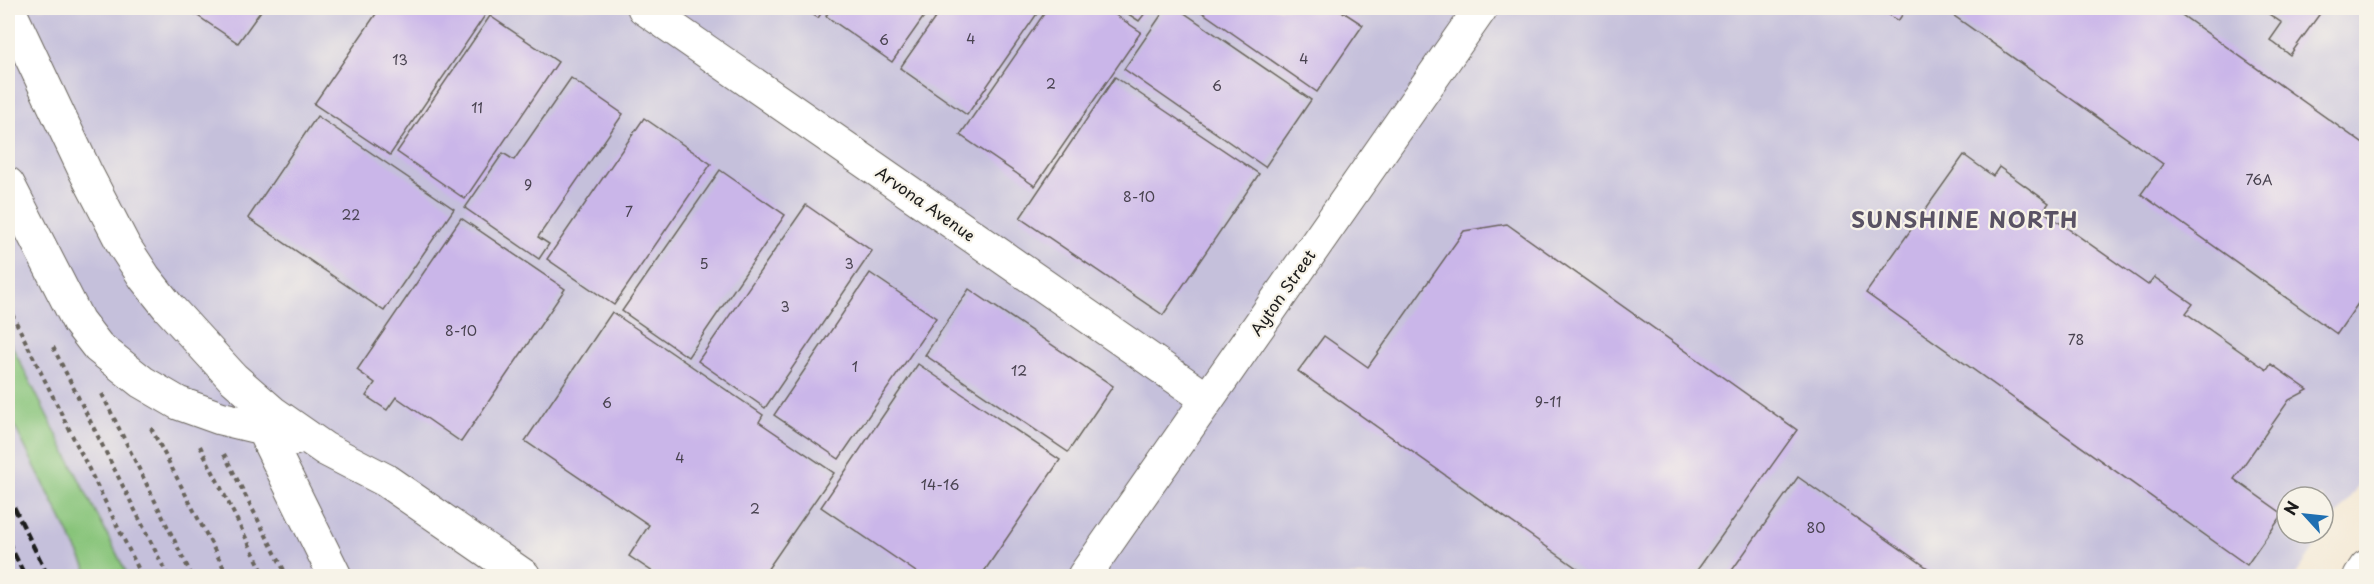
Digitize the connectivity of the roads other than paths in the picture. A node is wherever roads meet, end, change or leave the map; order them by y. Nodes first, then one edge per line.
1 (8, 8) edge
2 (644, 8) edge
3 (1481, 8) edge
4 (8, 184) edge
5 (1207, 399) junction
6 (267, 420) junction
7 (2367, 567) edge
8 (334, 576) edge
9 (524, 576) edge
10 (1084, 576) edge
11 (2360, 576) edge

1 - 6 street
2 - 5 street, Arvona Avenue
3 - 5 street, Ayton Street
4 - 6 street
5 - 10 street, Ayton Street
6 - 8 street
6 - 9 street
7 - 11 street

